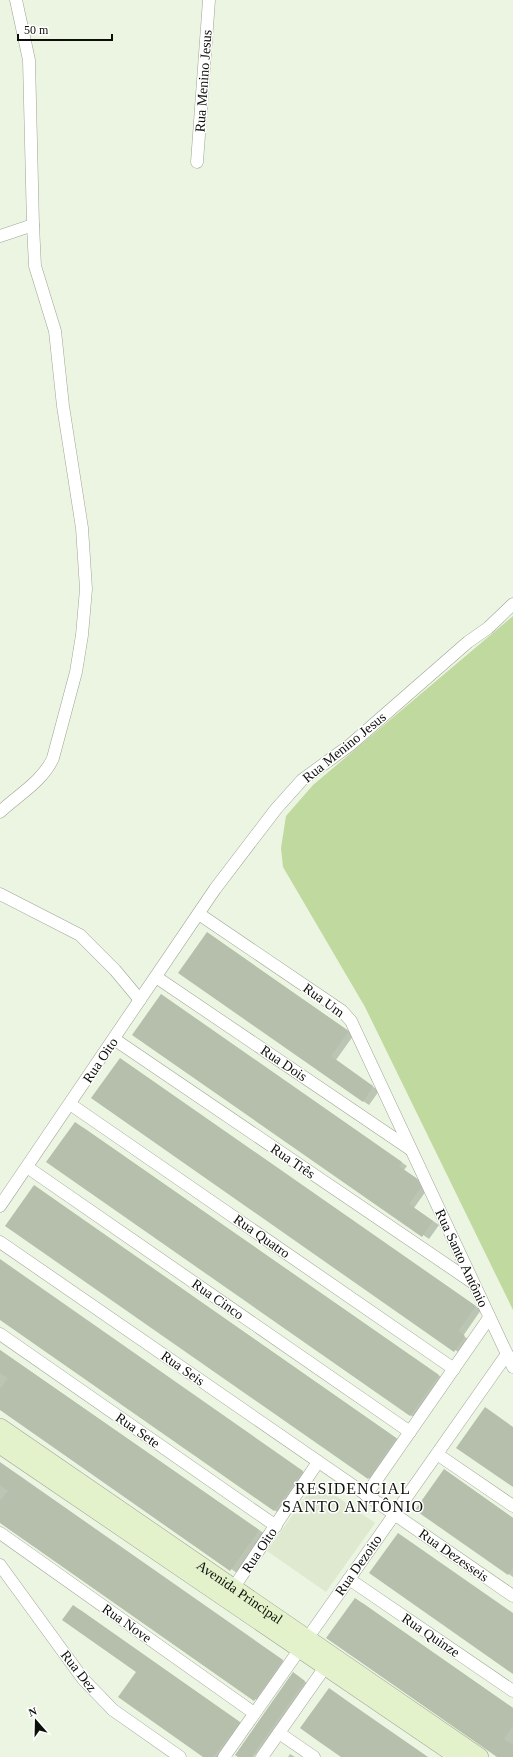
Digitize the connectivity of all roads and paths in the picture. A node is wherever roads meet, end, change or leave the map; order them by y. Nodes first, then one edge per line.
1 (16, 0) edge
2 (209, 0) edge
3 (197, 162) dead end
4 (33, 225) junction
5 (0, 236) edge
6 (513, 604) edge
7 (0, 812) edge
8 (0, 894) edge
9 (200, 914) junction
10 (156, 977) junction
11 (140, 1000) junction
12 (114, 1039) junction
13 (70, 1104) junction
14 (411, 1150) junction
15 (27, 1167) junction
16 (0, 1206) edge
17 (0, 1242) edge
18 (473, 1282) junction
19 (490, 1318) junction
20 (0, 1334) edge
21 (506, 1354) junction
22 (513, 1367) edge
23 (454, 1369) junction
24 (0, 1427) edge
25 (410, 1432) junction
26 (0, 1445) edge
27 (437, 1454) junction
28 (318, 1462) junction
29 (366, 1494) junction
30 (513, 1506) edge
31 (394, 1514) junction
32 (276, 1526) junction
33 (0, 1533) edge
34 (0, 1565) edge
35 (349, 1579) junction
36 (230, 1593) junction
37 (513, 1596) edge
38 (303, 1644) junction
39 (329, 1661) junction
40 (513, 1691) edge
41 (254, 1713) junction
42 (279, 1733) junction
43 (180, 1757) edge
44 (224, 1757) edge
45 (262, 1757) edge
46 (314, 1757) edge
47 (458, 1757) edge
48 (480, 1757) edge

1 - 4 street
2 - 3 street, Rua Menino Jesus
4 - 5 street
4 - 7 street
6 - 9 street, Rua Menino Jesus
8 - 11 street
9 - 10 street, Rua Oito
9 - 14 street, Rua Um
10 - 11 street, Rua Oito
10 - 14 street, Rua Dois
11 - 12 street, Rua Oito
12 - 13 street, Rua Oito
12 - 18 street, Rua Três
13 - 15 street, Rua Oito
13 - 23 street, Rua Quatro
14 - 18 street, Rua Santo Antônio
15 - 16 street, Rua Oito
15 - 25 street, Rua Cinco
17 - 28 street, Rua Seis
18 - 19 street, Rua Santo Antônio
19 - 21 street, Rua Santo Antônio
19 - 23 street
20 - 32 street, Rua Sete
21 - 22 street, Rua Santo Antônio
21 - 27 street, Rua Dezoito
23 - 25 street
24 - 36 street, Avenida Principal
25 - 29 street
26 - 36 street, Avenida Principal
27 - 30 street
27 - 31 street, Rua Dezoito
28 - 29 street, Rua Seis
28 - 32 street, Rua Oito
29 - 31 street, Rua Seis
31 - 35 street, Rua Dezoito
31 - 37 street, Rua Dezesseis
32 - 36 street, Rua Oito
33 - 41 street, Rua Nove
34 - 43 street, Rua Dez
35 - 38 street, Rua Dezoito
35 - 40 street, Rua Quinze
36 - 38 street, Avenida Principal
38 - 39 street, Avenida Principal
38 - 41 street, Rua Dezoito
39 - 42 street
39 - 47 street, Avenida Principal
39 - 48 street, Avenida Principal
41 - 44 street, Rua Dezoito
42 - 45 street
42 - 46 street

